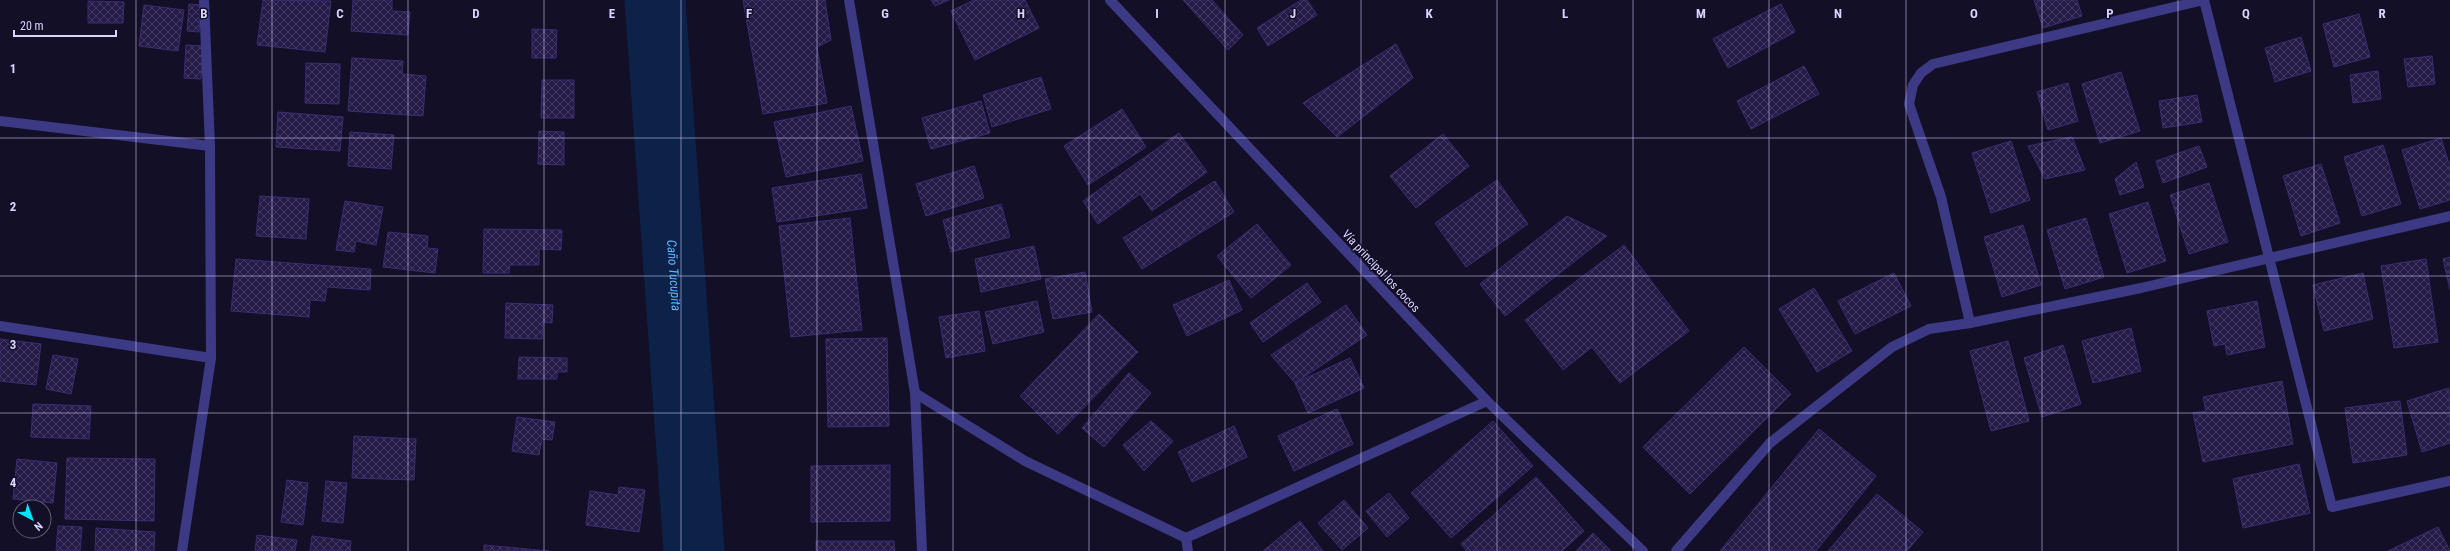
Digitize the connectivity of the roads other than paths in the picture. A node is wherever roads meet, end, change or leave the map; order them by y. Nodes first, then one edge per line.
1 (204, 0) edge
2 (849, 0) edge
3 (1110, 0) edge
4 (2204, 0) edge
5 (0, 121) edge
6 (210, 146) junction
7 (2450, 216) edge
8 (2271, 258) junction
9 (1970, 323) junction
10 (0, 326) edge
11 (211, 358) junction
12 (915, 393) junction
13 (1487, 401) junction
14 (2450, 481) edge
15 (1186, 538) junction
16 (182, 551) edge
17 (922, 551) edge
18 (1188, 551) edge
19 (1643, 551) edge
20 (1676, 551) edge

1 - 6 street
2 - 12 street
3 - 13 street, Vía principal los cocos
4 - 8 street
4 - 9 street
5 - 6 street
6 - 11 street
7 - 8 street
8 - 9 street
8 - 14 street
9 - 20 street
10 - 11 street
11 - 16 street
12 - 15 street
12 - 17 street
13 - 15 street
13 - 19 street, Vía principal los cocos
15 - 18 street

